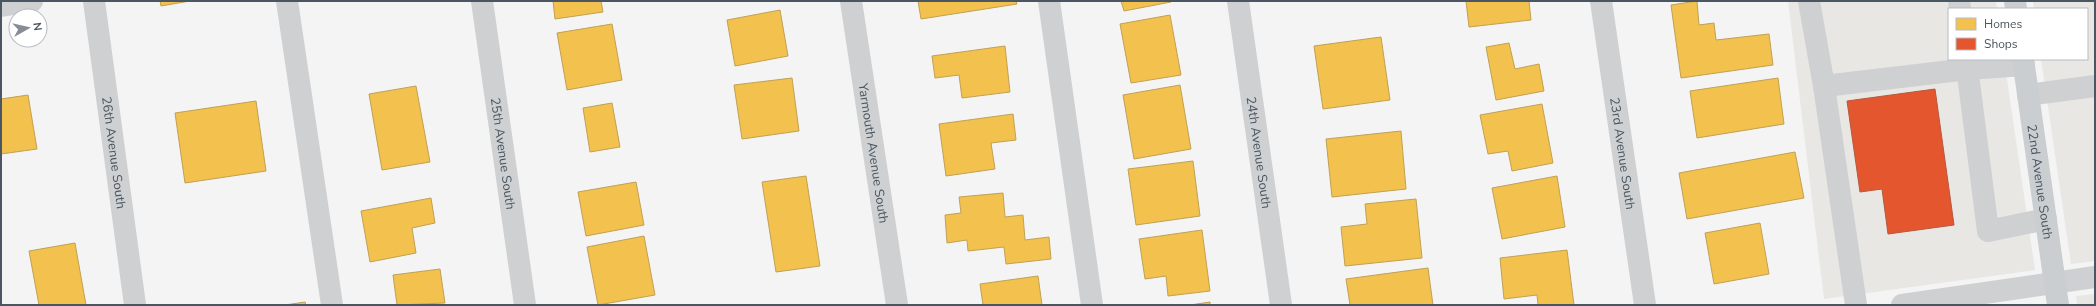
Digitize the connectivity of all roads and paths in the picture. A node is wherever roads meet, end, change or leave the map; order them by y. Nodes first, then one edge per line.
1 (32, 1) edge
2 (94, 1) edge
3 (287, 1) edge
4 (482, 1) edge
5 (852, 1) edge
6 (1049, 1) edge
7 (1238, 1) edge
8 (1601, 1) edge
9 (1809, 1) edge
10 (1, 6) edge
11 (2024, 62) edge
12 (1967, 64) edge
13 (1824, 86) junction
14 (2095, 86) edge
15 (2028, 95) junction
16 (2046, 218) junction
17 (2095, 277) edge
18 (2055, 283) junction
19 (135, 305) edge
20 (332, 305) edge
21 (526, 305) edge
22 (897, 305) edge
23 (1092, 305) edge
24 (1281, 305) edge
25 (1645, 305) edge
26 (1856, 305) edge
27 (1902, 305) edge
28 (2058, 305) edge

1 - 10 street
2 - 19 street, 26th Avenue South
3 - 20 street
4 - 21 street, 25th Avenue South
5 - 22 street, Yarmouth Avenue South
6 - 23 street
7 - 24 street, 24th Avenue South
8 - 25 street, 23rd Avenue South
9 - 13 street
11 - 12 street
11 - 15 main road, 22nd Avenue South
12 - 13 street
12 - 16 street
13 - 26 street
14 - 15 street
15 - 16 main road, 22nd Avenue South
16 - 18 main road, 22nd Avenue South
17 - 18 street
18 - 27 street
18 - 28 main road, 22nd Avenue South

